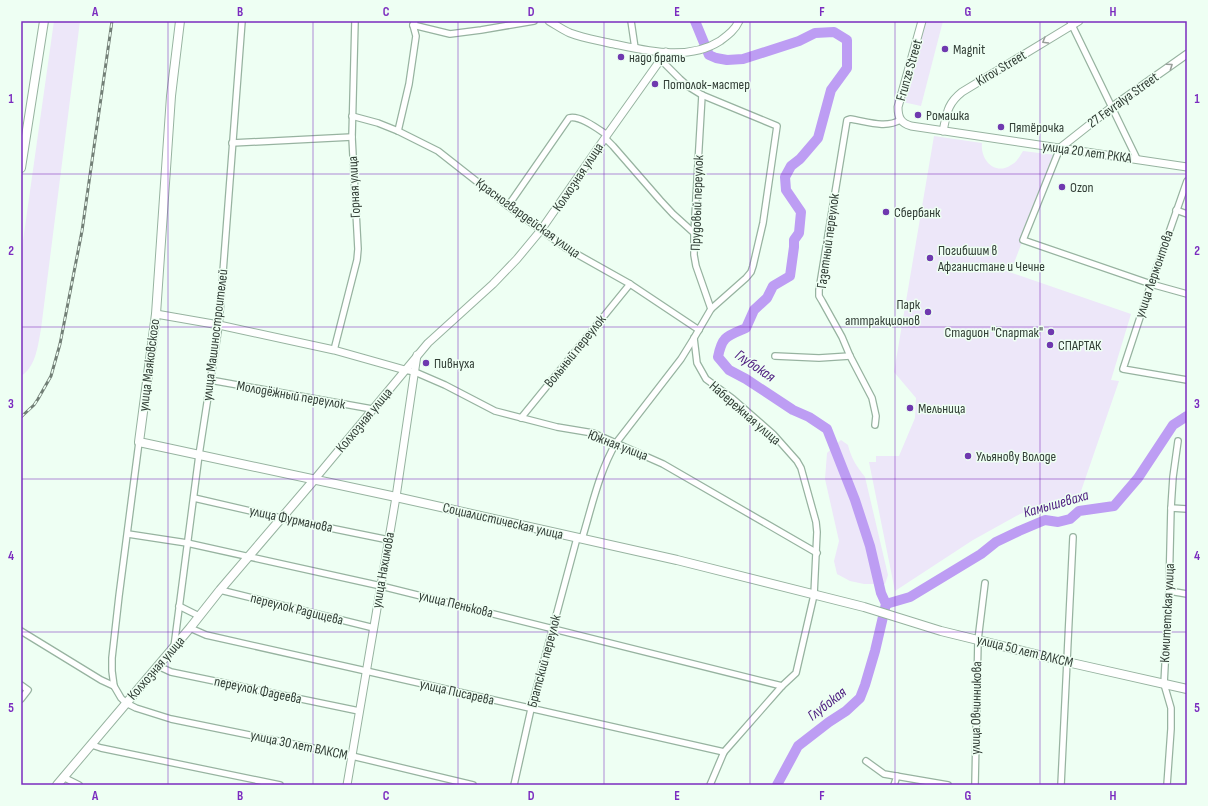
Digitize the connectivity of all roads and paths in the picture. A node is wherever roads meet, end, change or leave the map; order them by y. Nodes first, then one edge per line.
1 (44, 21) edge
2 (180, 21) edge
3 (242, 21) edge
4 (355, 21) edge
5 (534, 21) edge
6 (549, 21) edge
7 (631, 21) edge
8 (739, 21) edge
9 (922, 21) edge
10 (1073, 22) edge
11 (414, 23) edge
12 (635, 48) junction
13 (666, 52) junction
14 (1187, 54) edge
15 (661, 60) junction
16 (702, 95) junction
17 (1112, 107) junction
18 (352, 116) junction
19 (900, 120) junction
20 (398, 131) junction
21 (943, 131) junction
22 (606, 136) junction
23 (352, 137) junction
24 (232, 143) junction
25 (1060, 148) junction
26 (1138, 160) junction
27 (1187, 167) edge
28 (21, 168) edge
29 (1187, 181) edge
30 (508, 206) junction
31 (1176, 210) junction
32 (1187, 214) edge
33 (541, 230) junction
34 (694, 233) junction
35 (630, 284) junction
36 (1151, 284) junction
37 (1187, 294) edge
38 (711, 309) junction
39 (156, 314) junction
40 (219, 325) junction
41 (699, 330) junction
42 (694, 338) junction
43 (334, 350) junction
44 (418, 355) junction
45 (775, 356) dead end
46 (850, 356) junction
47 (405, 370) junction
48 (415, 372) junction
49 (210, 380) junction
50 (1187, 380) edge
51 (372, 409) junction
52 (521, 418) junction
53 (875, 425) dead end
54 (1178, 441) dead end
55 (139, 442) junction
56 (616, 442) junction
57 (199, 455) junction
58 (314, 480) junction
59 (396, 497) junction
60 (194, 498) junction
61 (1171, 508) junction
62 (1187, 509) edge
63 (282, 518) junction
64 (128, 534) junction
65 (579, 538) junction
66 (1073, 538) dead end
67 (389, 540) junction
68 (187, 543) junction
69 (817, 553) junction
70 (249, 556) junction
71 (985, 583) dead end
72 (381, 586) junction
73 (220, 590) junction
74 (1169, 591) junction
75 (1187, 594) edge
76 (814, 595) junction
77 (179, 606) junction
78 (864, 607) joint
79 (199, 616) junction
80 (190, 628) junction
81 (374, 628) junction
82 (553, 629) junction
83 (21, 631) edge
84 (978, 640) junction
85 (174, 647) junction
86 (1067, 662) junction
87 (158, 666) junction
88 (366, 670) junction
89 (1164, 684) junction
90 (21, 685) edge
91 (114, 686) junction
92 (782, 686) junction
93 (1187, 689) edge
94 (21, 699) edge
95 (126, 703) junction
96 (531, 709) junction
97 (359, 711) junction
98 (92, 745) junction
99 (724, 752) junction
100 (352, 756) junction
101 (866, 761) dead end
102 (897, 776) junction
103 (63, 777) junction
104 (57, 785) edge
105 (79, 785) edge
106 (280, 785) edge
107 (347, 785) edge
108 (474, 785) edge
109 (514, 785) edge
110 (710, 785) edge
111 (894, 785) edge
112 (948, 785) edge
113 (975, 785) edge
114 (1060, 785) edge
115 (1167, 785) edge

1 - 28 main road
2 - 39 main road, улица Маяковского
3 - 24 street, улица Машиностроителей
4 - 18 street, Горная улица
5 - 11 street
6 - 12 street
7 - 12 street
8 - 13 street
9 - 19 street, Frunze Street
10 - 17 street
10 -> 21 street, Kirov Street
11 - 20 street
12 - 13 street
13 - 15 street, Колхозная улица
17 -> 14 street, 27 Fevralya Street
15 - 16 street
15 - 22 street, Колхозная улица
16 - 34 street, Прудовый переулок
16 - 38 street
17 - 25 street, 27 Fevralya Street
17 - 26 street
18 - 20 street, Красногвардейская улица
18 - 23 street, Горная улица
19 - 21 street, улица 20 лет РККА
19 - 46 street, Газетный переулок
20 - 30 street, Красногвардейская улица
21 - 25 street, улица 20 лет РККА
22 - 30 street
22 - 33 street, Колхозная улица
22 - 34 street
23 - 24 street
23 - 43 street, Горная улица
24 - 40 street, улица Машиностроителей
25 - 26 street, улица 20 лет РККА
25 - 36 street
26 - 27 street, улица 20 лет РККА
29 - 31 street, улица Лермонтова
30 - 33 street, Красногвардейская улица
31 - 32 street
31 - 36 street, улица Лермонтова
33 - 35 street, Красногвардейская улица
33 - 44 street, Колхозная улица
34 - 38 street, Прудовый переулок
35 - 41 street, Красногвардейская улица
35 - 52 street, Вольный переулок
36 - 37 street
36 - 50 street, улица Лермонтова
38 - 41 street
39 - 40 street
39 - 55 main road, улица Маяковского
40 - 43 street
40 - 49 street, улица Машиностроителей
41 - 42 street, Братский переулок
42 - 56 street, Братский переулок
42 - 69 street, Набережная улица
43 - 47 street
44 - 47 street, Колхозная улица
44 - 48 street, улица Нахимова
45 - 46 street
46 - 53 street, Газетный переулок
47 - 48 street, Южная улица
47 - 51 street, Колхозная улица
48 - 52 street, Южная улица
48 - 59 street, улица Нахимова
49 - 51 street, Молодёжный переулок
49 - 57 street, улица Машиностроителей
51 - 58 street, Колхозная улица
52 - 56 street, Южная улица
54 - 61 street, Комитетская улица
55 - 57 main road, Социалистическая улица
55 - 64 street, улица Маяковского
56 - 65 street, Братский переулок
56 - 69 street, Южная улица
57 - 58 main road, Социалистическая улица
57 - 60 street, улица Машиностроителей
58 - 59 main road, Социалистическая улица
58 - 63 main road, Колхозная улица
59 - 65 main road, Социалистическая улица
59 - 67 street, улица Нахимова
60 - 63 street, улица Фурманова
60 - 68 street, улица Машиностроителей
61 - 62 street
61 - 74 street, Комитетская улица
63 - 67 street, улица Фурманова
63 - 70 main road, Колхозная улица
64 - 68 street, улица Пенькова
64 - 91 street, улица Маяковского
65 - 76 main road, Социалистическая улица
65 - 82 street, Братский переулок
66 - 86 street
67 - 72 street, улица Нахимова
68 - 70 street, улица Пенькова
68 - 77 street, улица Машиностроителей
69 - 76 street, Набережная улица
70 - 72 street, улица Пенькова
70 - 73 main road, Колхозная улица
71 - 84 street, улица Овчинникова
72 - 81 street, улица Нахимова
72 - 82 street, улица Пенькова
73 - 79 main road, Колхозная улица
73 - 81 street, переулок Радищева
74 - 75 street
74 - 89 street, Комитетская улица
76 - 78 main road, Социалистическая улица
76 - 92 street, Набережная улица
77 - 79 street
77 - 85 street, улица Машиностроителей
78 - 84 main road, улица 50 лет ВЛКСМ
79 - 80 main road, Колхозная улица
80 - 85 main road, Колхозная улица
80 - 88 street, улица Писарева
81 - 88 street, улица Нахимова
82 - 92 street, улица Пенькова
82 - 96 street, Братский переулок
83 - 91 street
84 - 86 main road, улица 50 лет ВЛКСМ
84 - 113 street, улица Овчинникова
85 - 87 main road, Колхозная улица
86 - 89 main road, улица 50 лет ВЛКСМ
86 - 114 street
87 - 95 main road, Колхозная улица
87 - 97 street, переулок Фадеева
88 - 96 street, улица Писарева
88 - 97 street, улица Нахимова
89 - 93 main road, улица 50 лет ВЛКСМ
89 - 115 street, Комитетская улица
90 - 94 street
91 - 95 street, улица Маяковского
92 - 99 street, Набережная улица
95 - 98 main road, Колхозная улица
95 - 100 street, улица 30 лет ВЛКСМ
96 - 99 street, улица Писарева
96 - 109 street, Братский переулок
97 - 100 street, улица Нахимова
98 - 103 main road, Колхозная улица
98 - 106 street
99 - 110 street, Набережная улица
100 - 107 street, улица Нахимова
100 - 108 street, улица 30 лет ВЛКСМ
101 - 102 street
102 - 111 street
102 - 112 street
103 - 104 main road, Колхозная улица
103 - 105 street

